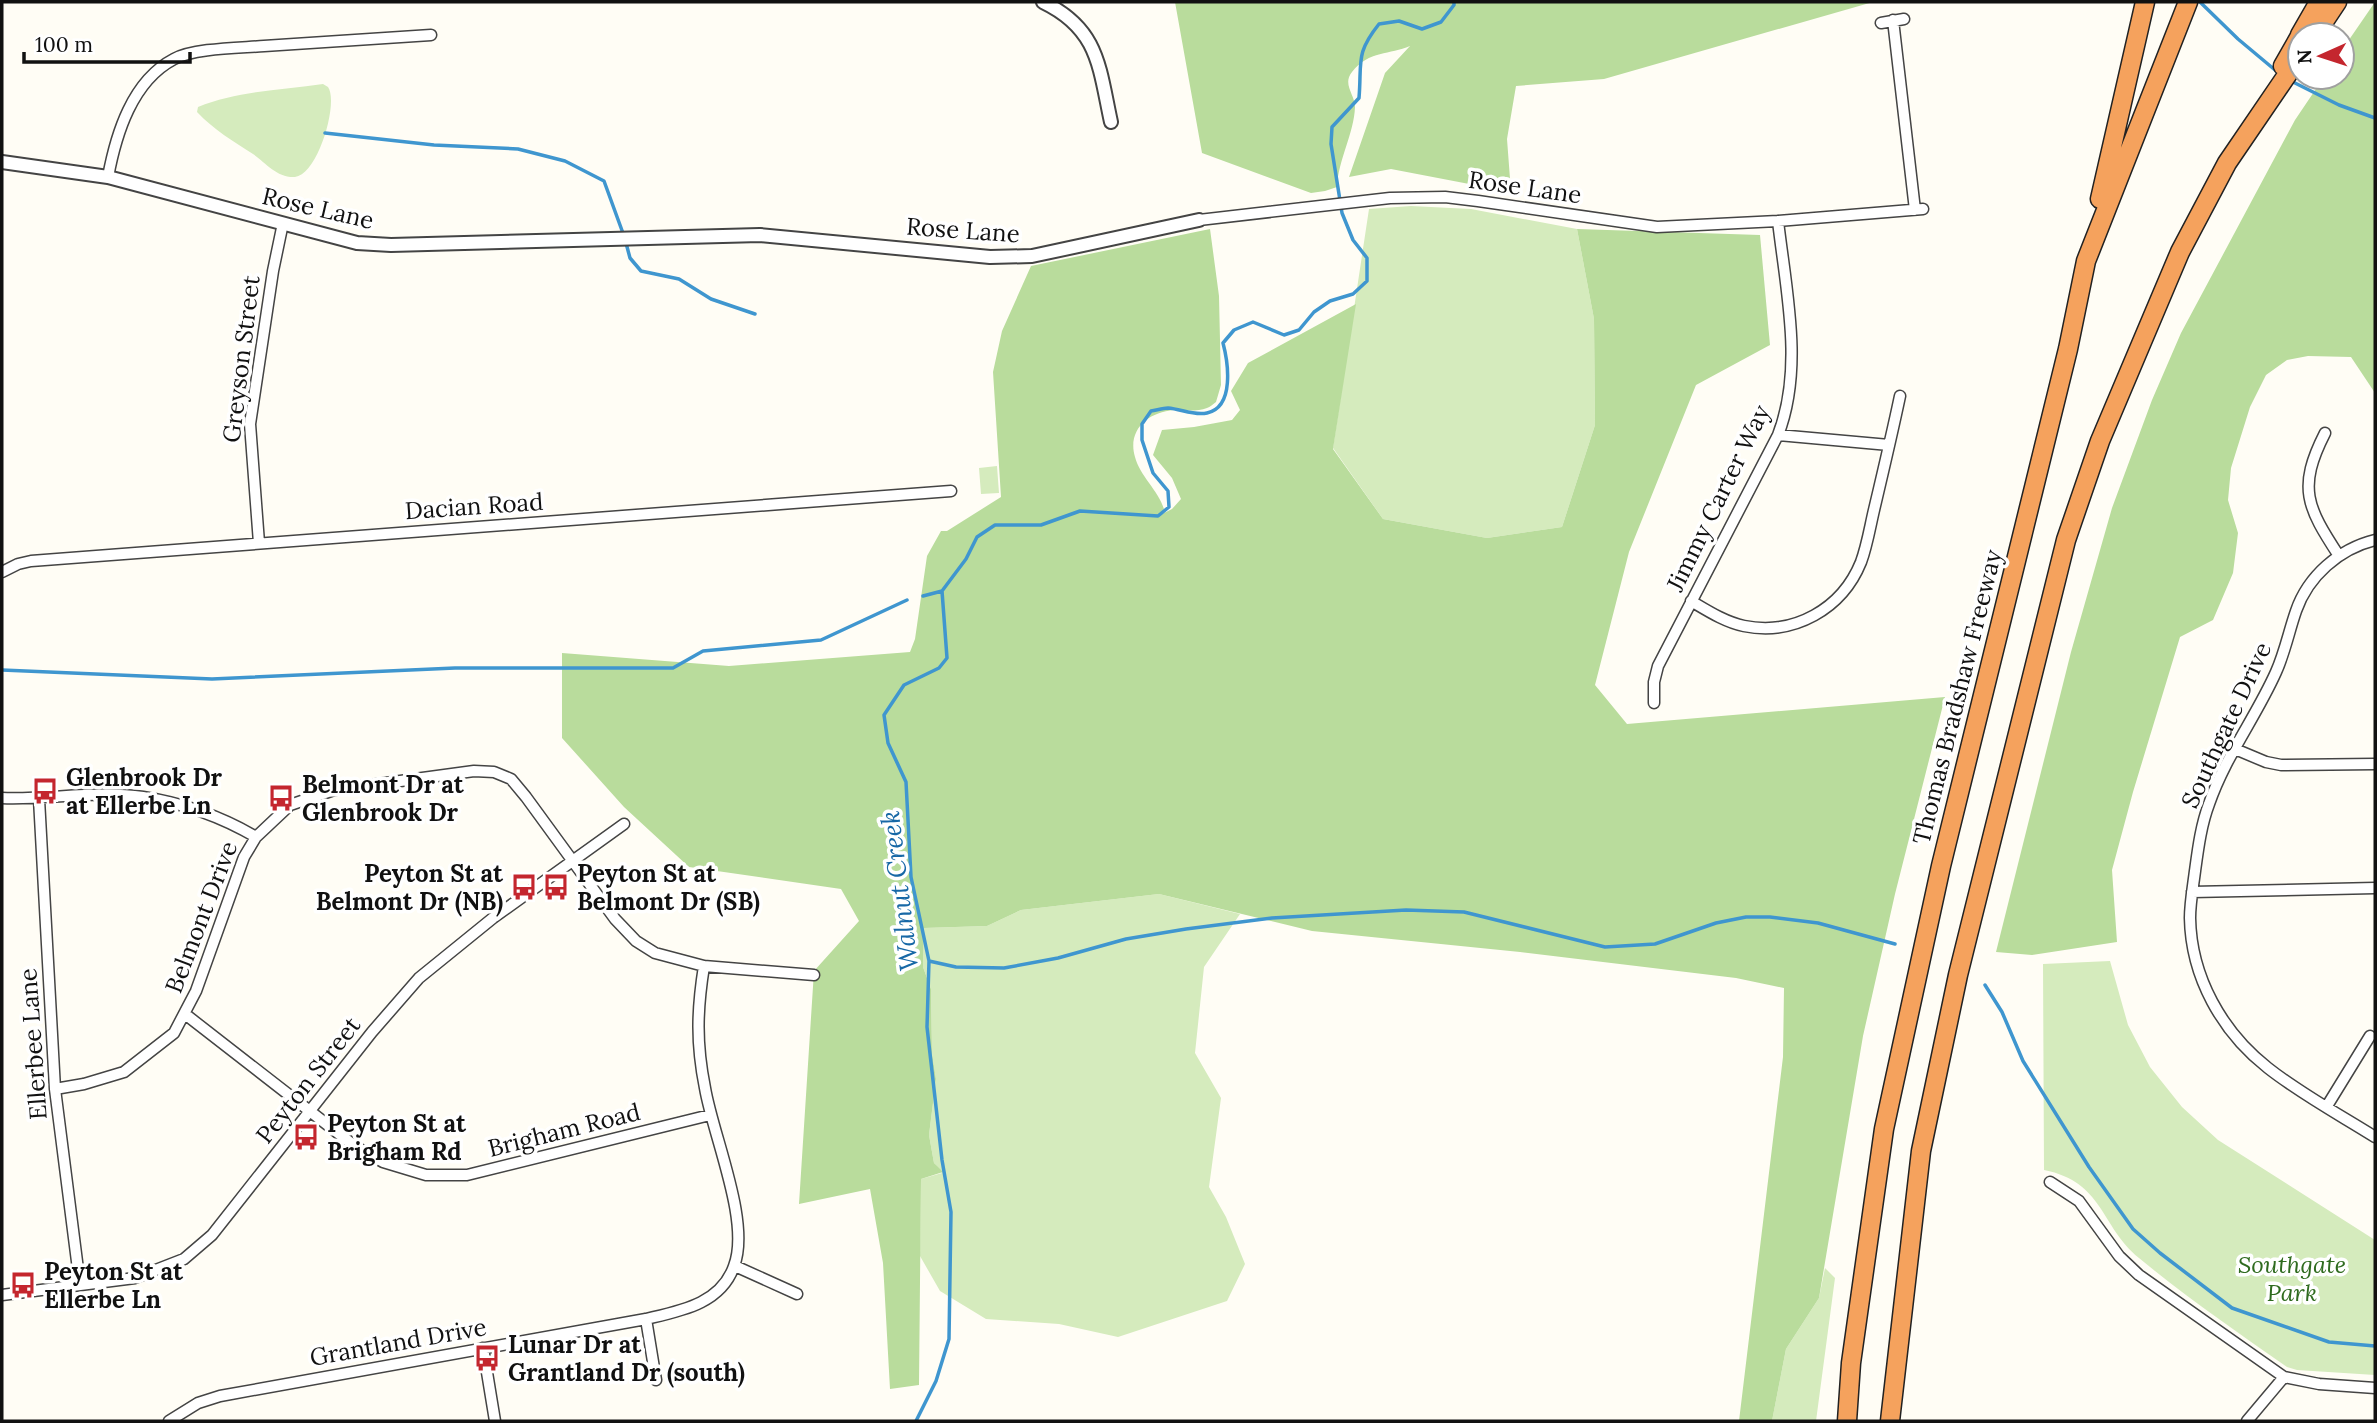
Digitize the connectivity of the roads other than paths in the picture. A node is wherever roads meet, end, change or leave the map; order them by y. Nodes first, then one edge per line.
1 (1043, 2) edge
2 (2145, 2) edge
3 (2188, 2) edge
4 (2319, 2) edge
5 (2337, 2) edge
6 (1904, 19) dead end
7 (1893, 20) junction
8 (2308, 21) edge
9 (2324, 21) edge
10 (1881, 23) dead end
11 (431, 35) dead end
12 (2286, 60) edge
13 (2286, 77) edge
14 (1111, 122) dead end
15 (2, 162) edge
16 (2227, 163) junction
17 (108, 177) junction
18 (1199, 219) joint
19 (1778, 222) junction
20 (283, 223) junction
21 (2087, 261) junction
22 (1900, 396) dead end
23 (2325, 433) dead end
24 (1778, 435) junction
25 (1889, 444) junction
26 (951, 491) dead end
27 (2375, 540) edge
28 (259, 543) junction
29 (2339, 556) junction
30 (2, 572) edge
31 (1691, 601) junction
32 (1654, 703) dead end
33 (2235, 749) junction
34 (2375, 764) edge
35 (2, 798) edge
36 (39, 799) junction
37 (624, 824) dead end
38 (256, 837) junction
39 (572, 861) junction
40 (2375, 888) edge
41 (2192, 892) junction
42 (704, 965) junction
43 (814, 975) dead end
44 (185, 1014) junction
45 (2370, 1036) dead end
46 (55, 1089) junction
47 (2327, 1106) junction
48 (312, 1111) junction
49 (710, 1115) junction
50 (2375, 1137) edge
51 (2050, 1182) dead end
52 (734, 1266) junction
53 (80, 1285) junction
54 (797, 1294) dead end
55 (2, 1295) edge
56 (646, 1319) junction
57 (483, 1348) junction
58 (1851, 1363) junction
59 (2284, 1377) junction
60 (656, 1380) dead end
61 (2375, 1388) edge
62 (169, 1421) edge
63 (495, 1421) edge
64 (1835, 1421) edge
65 (1847, 1421) edge
66 (1890, 1421) edge
67 (2247, 1421) edge

1 - 14 street
2 - 21 highway
3 - 21 highway, Thomas Bradshaw Freeway
4 - 8 highway
5 - 9 highway
6 - 7 street
7 - 10 street
7 - 19 street, Rose Lane
11 - 17 street
12 - 16 highway
13 - 16 highway
15 - 17 street, Rose Lane
16 - 66 highway
17 - 20 street, Rose Lane
18 - 19 street, Rose Lane
18 - 20 street, Rose Lane
19 - 24 street, Jimmy Carter Way
20 - 28 street, Greyson Street
21 - 58 highway, Thomas Bradshaw Freeway
22 - 25 street
23 - 29 street
24 - 25 street
24 - 31 street, Jimmy Carter Way
25 - 31 street
26 - 28 street, Dacian Road
27 - 29 street, Southgate Drive
28 - 30 street, Dacian Road
29 - 33 street, Southgate Drive
31 - 32 street, Jimmy Carter Way
33 - 34 street
33 - 41 street, Southgate Drive
35 - 36 street
36 - 38 street
36 - 46 street, Ellerbee Lane
37 - 39 street, Peyton Street
38 - 39 street, Belmont Drive
38 - 44 street, Belmont Drive
39 - 42 street, Belmont Drive
39 - 48 street, Peyton Street
40 - 41 street
41 - 47 street, Southgate Drive
42 - 43 street, Belmont Drive
42 - 49 street, Grantland Drive
44 - 46 street, Belmont Drive
44 - 48 street, Brigham Road
45 - 47 street
46 - 53 street, Ellerbee Lane
47 - 50 street, Southgate Drive
48 - 49 street, Brigham Road
48 - 53 street, Peyton Street
49 - 52 street, Grantland Drive
51 - 59 street
52 - 54 street
52 - 56 street, Grantland Drive
53 - 55 street, Peyton Street
56 - 57 street, Grantland Drive
56 - 60 street
57 - 62 street, Grantland Drive
57 - 63 street
58 - 64 highway
58 - 65 highway, Thomas Bradshaw Freeway
59 - 61 street
59 - 67 street

